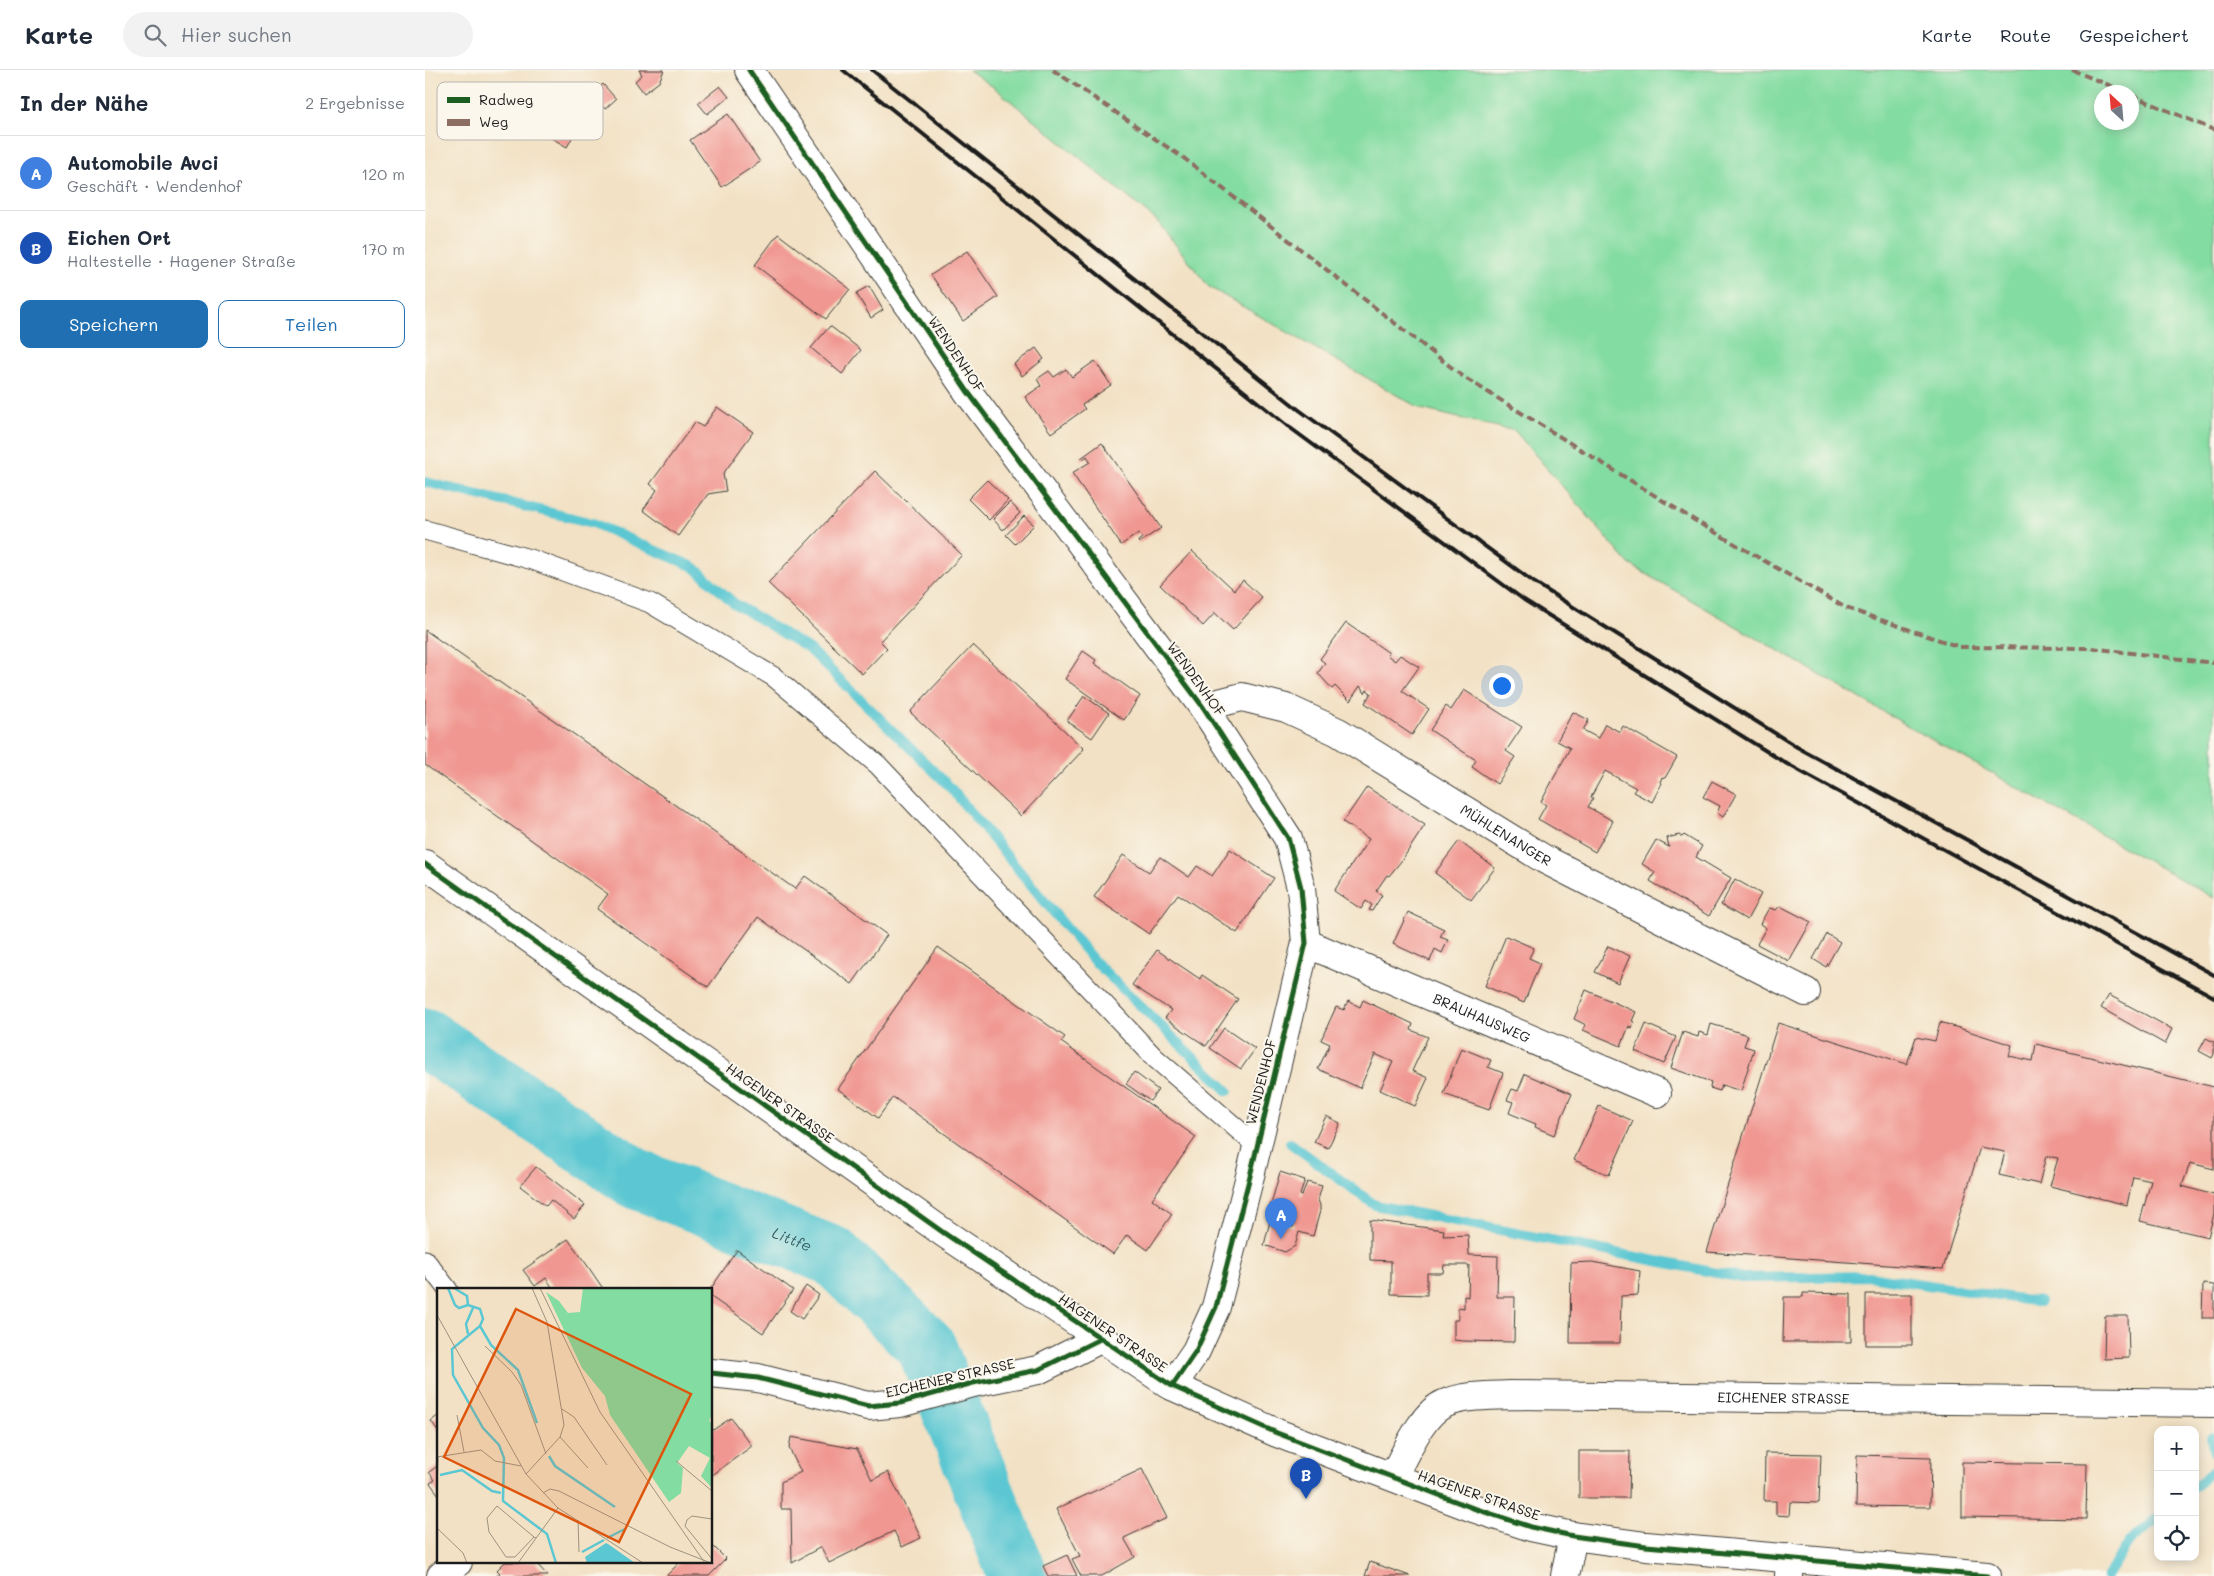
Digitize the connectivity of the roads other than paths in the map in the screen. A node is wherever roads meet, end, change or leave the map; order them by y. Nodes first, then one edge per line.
1 (749, 70) edge
2 (425, 530) edge
3 (1203, 707) junction
4 (425, 864) edge
5 (1306, 943) junction
6 (1806, 992) dead end
7 (1657, 1093) dead end
8 (1257, 1146) junction
9 (425, 1260) edge
10 (446, 1288) edge
11 (1100, 1339) junction
12 (713, 1373) edge
13 (1172, 1386) junction
14 (2214, 1403) edge
15 (1393, 1476) junction
16 (1573, 1536) junction
17 (456, 1564) edge
18 (1790, 1567) edge
19 (441, 1576) edge
20 (1565, 1576) edge
21 (1987, 1576) edge

1 - 3 street, WENDENHOF
2 - 8 lane
3 - 5 street, WENDENHOF
3 - 6 street, MÜHLENANGER
4 - 11 street, HAGENER STRASSE
5 - 7 street, BRAUHAUSWEG
5 - 8 street, WENDENHOF
8 - 13 street, WENDENHOF
9 - 10 lane
11 - 12 street, EICHENER STRASSE
11 - 13 street, HAGENER STRASSE
13 - 15 street, HAGENER STRASSE
14 - 15 street, EICHENER STRASSE
15 - 16 street, HAGENER STRASSE
16 - 18 street, HAGENER STRASSE
16 - 20 street
17 - 19 street
18 - 21 street, HAGENER STRASSE

